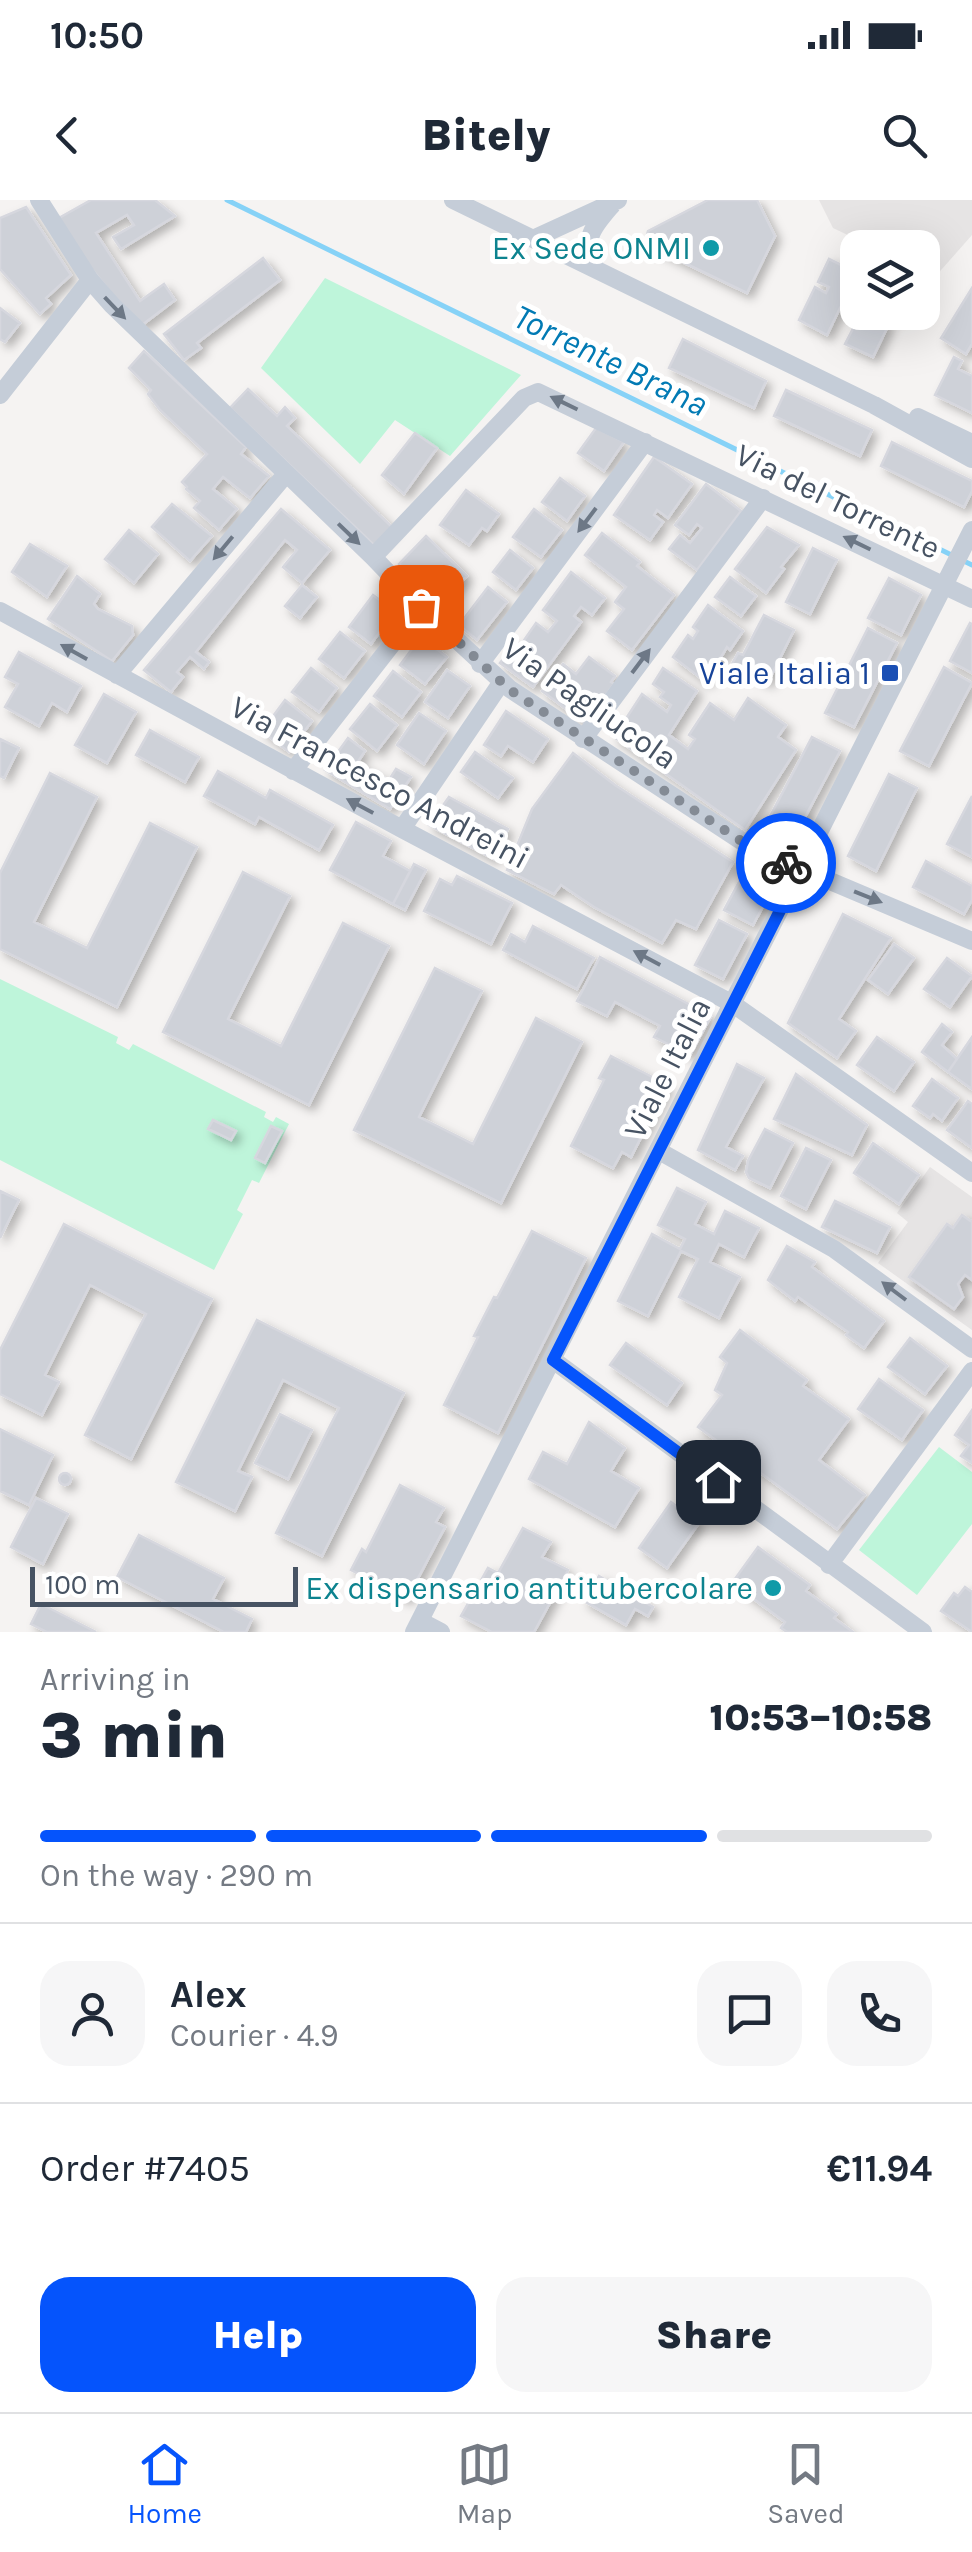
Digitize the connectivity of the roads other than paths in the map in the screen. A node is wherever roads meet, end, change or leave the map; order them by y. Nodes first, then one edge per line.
1 (39, 200) edge
2 (617, 200) edge
3 (460, 201) edge
4 (533, 238) junction
5 (595, 268) junction
6 (90, 280) junction
7 (0, 395) edge
8 (874, 405) junction
9 (646, 442) junction
10 (972, 443) edge
11 (972, 459) edge
12 (286, 474) junction
13 (763, 498) junction
14 (968, 537) edge
15 (374, 558) junction
16 (948, 579) junction
17 (972, 599) edge
18 (421, 607) junction
19 (0, 610) edge
20 (480, 664) junction
21 (116, 675) junction
22 (501, 682) junction
23 (583, 739) junction
24 (294, 770) junction
25 (402, 829) junction
26 (801, 869) junction
27 (969, 932) edge
28 (733, 1004) junction
29 (659, 1151) junction
30 (972, 1174) edge
31 (972, 1349) edge
32 (553, 1360) junction
33 (972, 1371) edge
34 (829, 1564) junction
35 (417, 1626) edge
36 (901, 1626) edge
37 (440, 1632) edge
38 (924, 1632) edge

1 - 6 street, Via Pagliucola
2 - 4 street
2 - 5 street
3 - 4 street
4 - 5 street
5 - 8 street
6 - 7 street
6 -> 12 street, Via Pagliucola
8 - 10 street
8 - 11 street
9 - 13 street, Via del Torrente
9 -> 15 street, Via del Torrente
9 -> 20 street
12 -> 15 street, Via Pagliucola
12 -> 21 street
16 -> 13 street, Via del Torrente
23 -> 13 street
14 - 16 street, Viale Italia
15 - 18 street, Via Pagliucola
16 - 17 street, Via del Torrente
16 - 26 street, Viale Italia
18 - 20 street, Via Pagliucola
18 - 24 street
21 -> 19 street, Via Francesco Andreini
20 - 22 street, Via Pagliucola
21 - 24 street, Via Francesco Andreini
22 - 23 street, Via Pagliucola
22 - 25 street
23 - 26 street, Via Pagliucola
25 -> 24 street, Via Francesco Andreini
28 -> 25 street, Via Francesco Andreini
26 -> 27 street, Via Pagliucola
26 - 28 street, Viale Italia
28 - 29 street, Viale Italia
28 - 30 street, Via Francesco Andreini
31 -> 29 street
29 - 32 street, Viale Italia
32 - 34 street
32 - 35 street, Viale Italia
33 - 34 street
34 - 36 street
35 - 37 street
36 - 38 street

